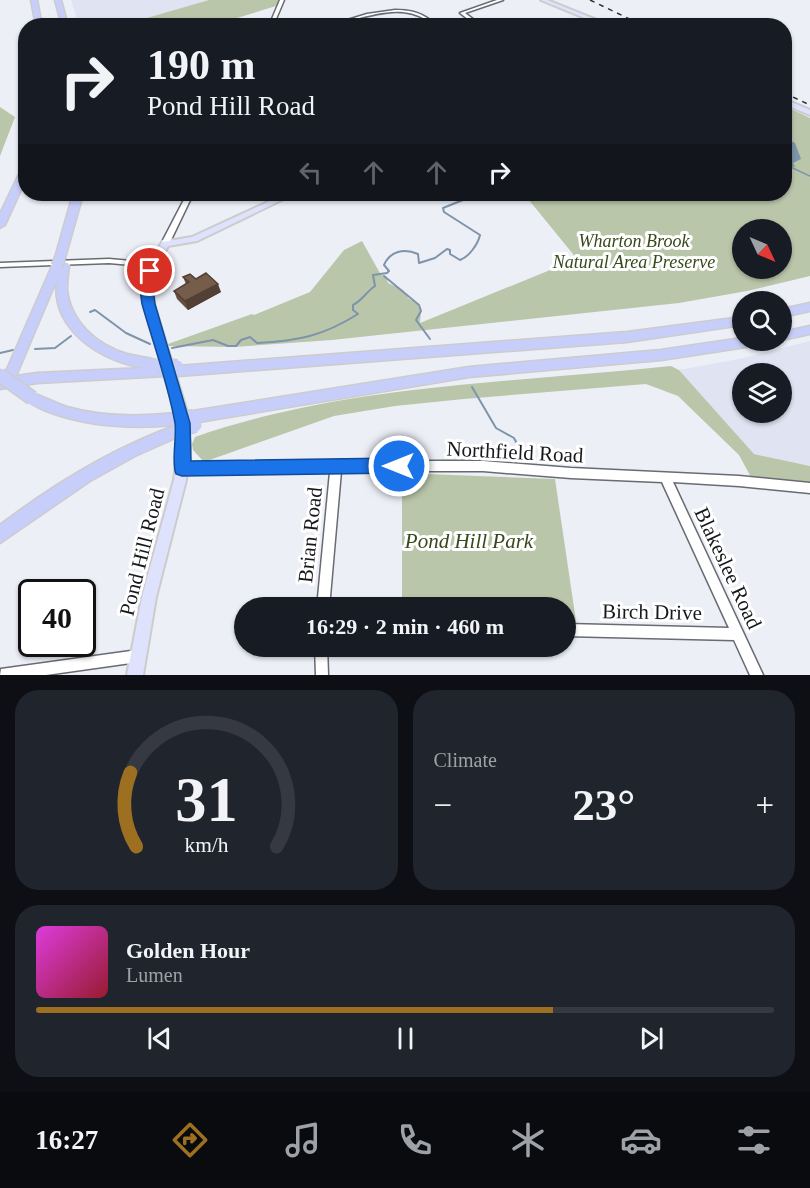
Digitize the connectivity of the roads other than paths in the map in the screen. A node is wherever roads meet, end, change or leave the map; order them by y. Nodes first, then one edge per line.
1 (34, 0) edge
2 (58, 0) edge
3 (282, 0) edge
4 (501, 0) edge
5 (543, 0) edge
6 (37, 18) edge
7 (63, 18) edge
8 (274, 18) edge
9 (352, 18) edge
10 (426, 18) edge
11 (469, 18) edge
12 (589, 18) edge
13 (792, 105) edge
14 (810, 113) edge
15 (18, 186) edge
16 (76, 201) edge
17 (186, 201) edge
18 (275, 201) edge
19 (0, 225) edge
20 (165, 244) junction
21 (62, 262) junction
22 (0, 265) edge
23 (154, 265) junction
24 (810, 307) edge
25 (792, 311) edge
26 (732, 322) edge
27 (810, 330) edge
28 (792, 334) edge
29 (732, 344) edge
30 (160, 368) junction
31 (3, 384) edge
32 (176, 425) junction
33 (336, 466) junction
34 (182, 468) junction
35 (665, 477) junction
36 (810, 488) edge
37 (0, 535) edge
38 (324, 597) edge
39 (576, 630) edge
40 (738, 634) junction
41 (138, 657) junction
42 (321, 657) edge
43 (1, 675) edge
44 (135, 675) edge
45 (322, 675) edge
46 (758, 675) edge

1 - 6 highway
2 - 7 highway
3 - 8 street
4 - 11 street
5 - 12 main road
9 - 10 street
13 - 14 main road
15 - 19 highway
16 - 21 highway
17 - 20 street
18 - 20 main road
20 - 23 main road, Pond Hill Road
21 - 30 highway
21 - 31 highway
22 - 23 street
23 - 34 main road, Pond Hill Road
24 - 25 highway
26 - 30 highway
27 - 28 highway
29 - 32 highway, bridge
30 - 31 highway
31 - 32 highway, bridge
32 - 37 highway
33 - 34 street, Northfield Road
33 - 35 street, Northfield Road
33 - 38 street, Brian Road
34 - 41 main road, Pond Hill Road
35 - 36 street, Northfield Road
35 - 40 street, Blakeslee Road
39 - 40 street, Birch Drive
40 - 46 street, Blakeslee Road
41 - 43 street
41 - 44 main road, Pond Hill Road
42 - 45 street

